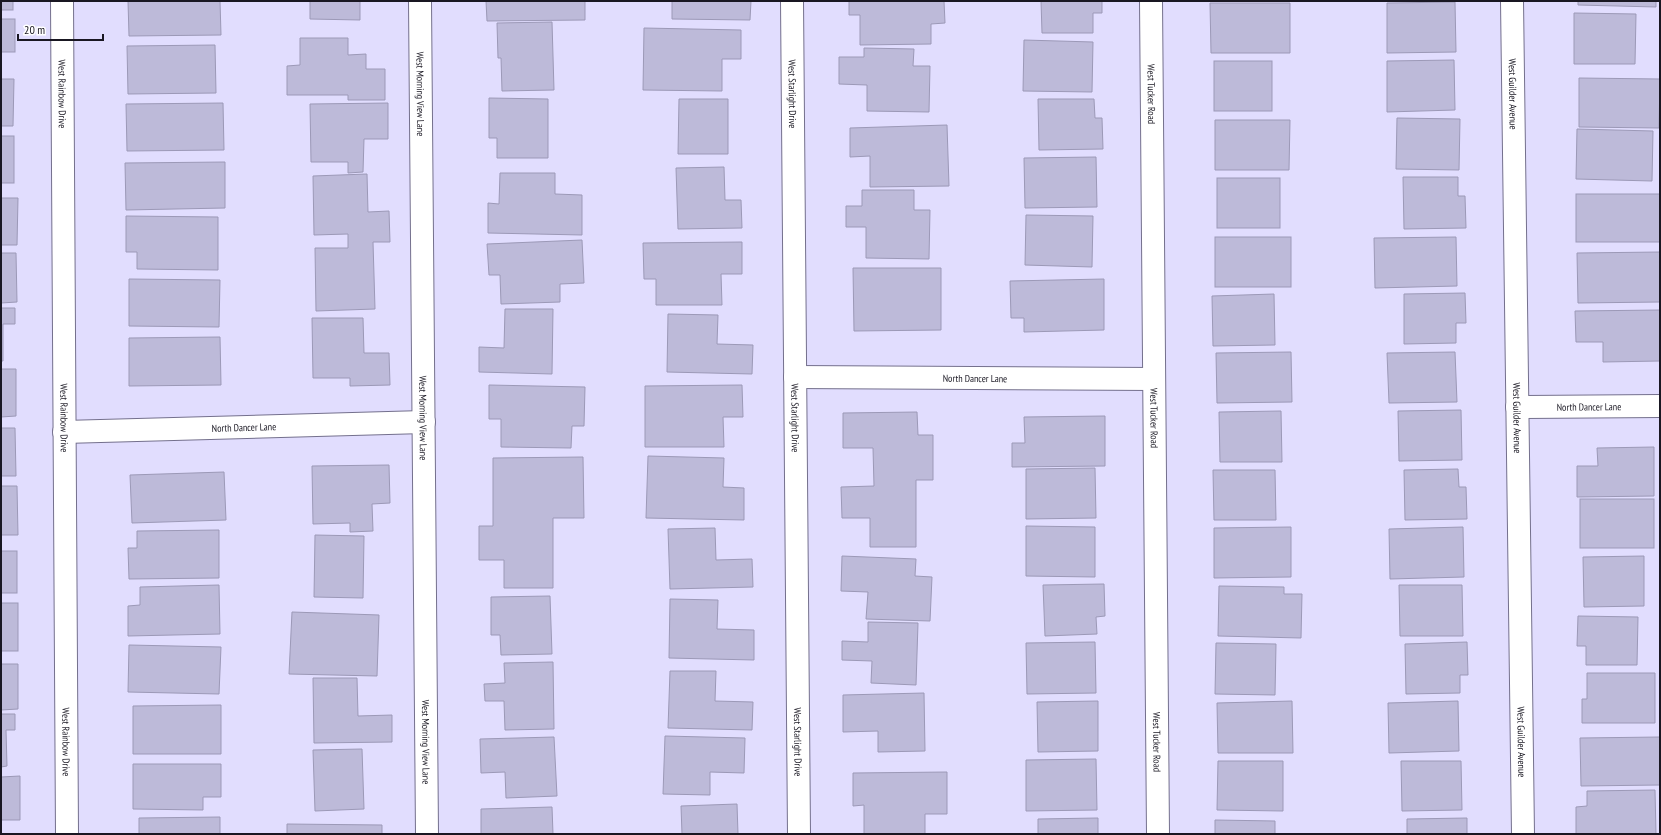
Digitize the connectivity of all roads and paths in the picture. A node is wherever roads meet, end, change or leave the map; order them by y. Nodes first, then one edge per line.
1 (62, 1) edge
2 (420, 1) edge
3 (792, 1) edge
4 (1151, 1) edge
5 (1512, 1) edge
6 (795, 377) junction
7 (1154, 379) junction
8 (1660, 406) edge
9 (1517, 407) junction
10 (424, 422) junction
11 (64, 432) junction
12 (67, 834) edge
13 (427, 834) edge
14 (799, 834) edge
15 (1158, 834) edge
16 (1523, 834) edge

1 - 11 street, West Rainbow Drive
2 - 10 street, West Morning View Lane
3 - 6 street, West Starlight Drive
4 - 7 street, West Tucker Road
5 - 9 street, West Guilder Avenue
6 - 7 street, North Dancer Lane
6 - 14 street, West Starlight Drive
7 - 15 street, West Tucker Road
8 - 9 street, North Dancer Lane
9 - 16 street, West Guilder Avenue
10 - 11 street, North Dancer Lane
10 - 13 street, West Morning View Lane
11 - 12 street, West Rainbow Drive

